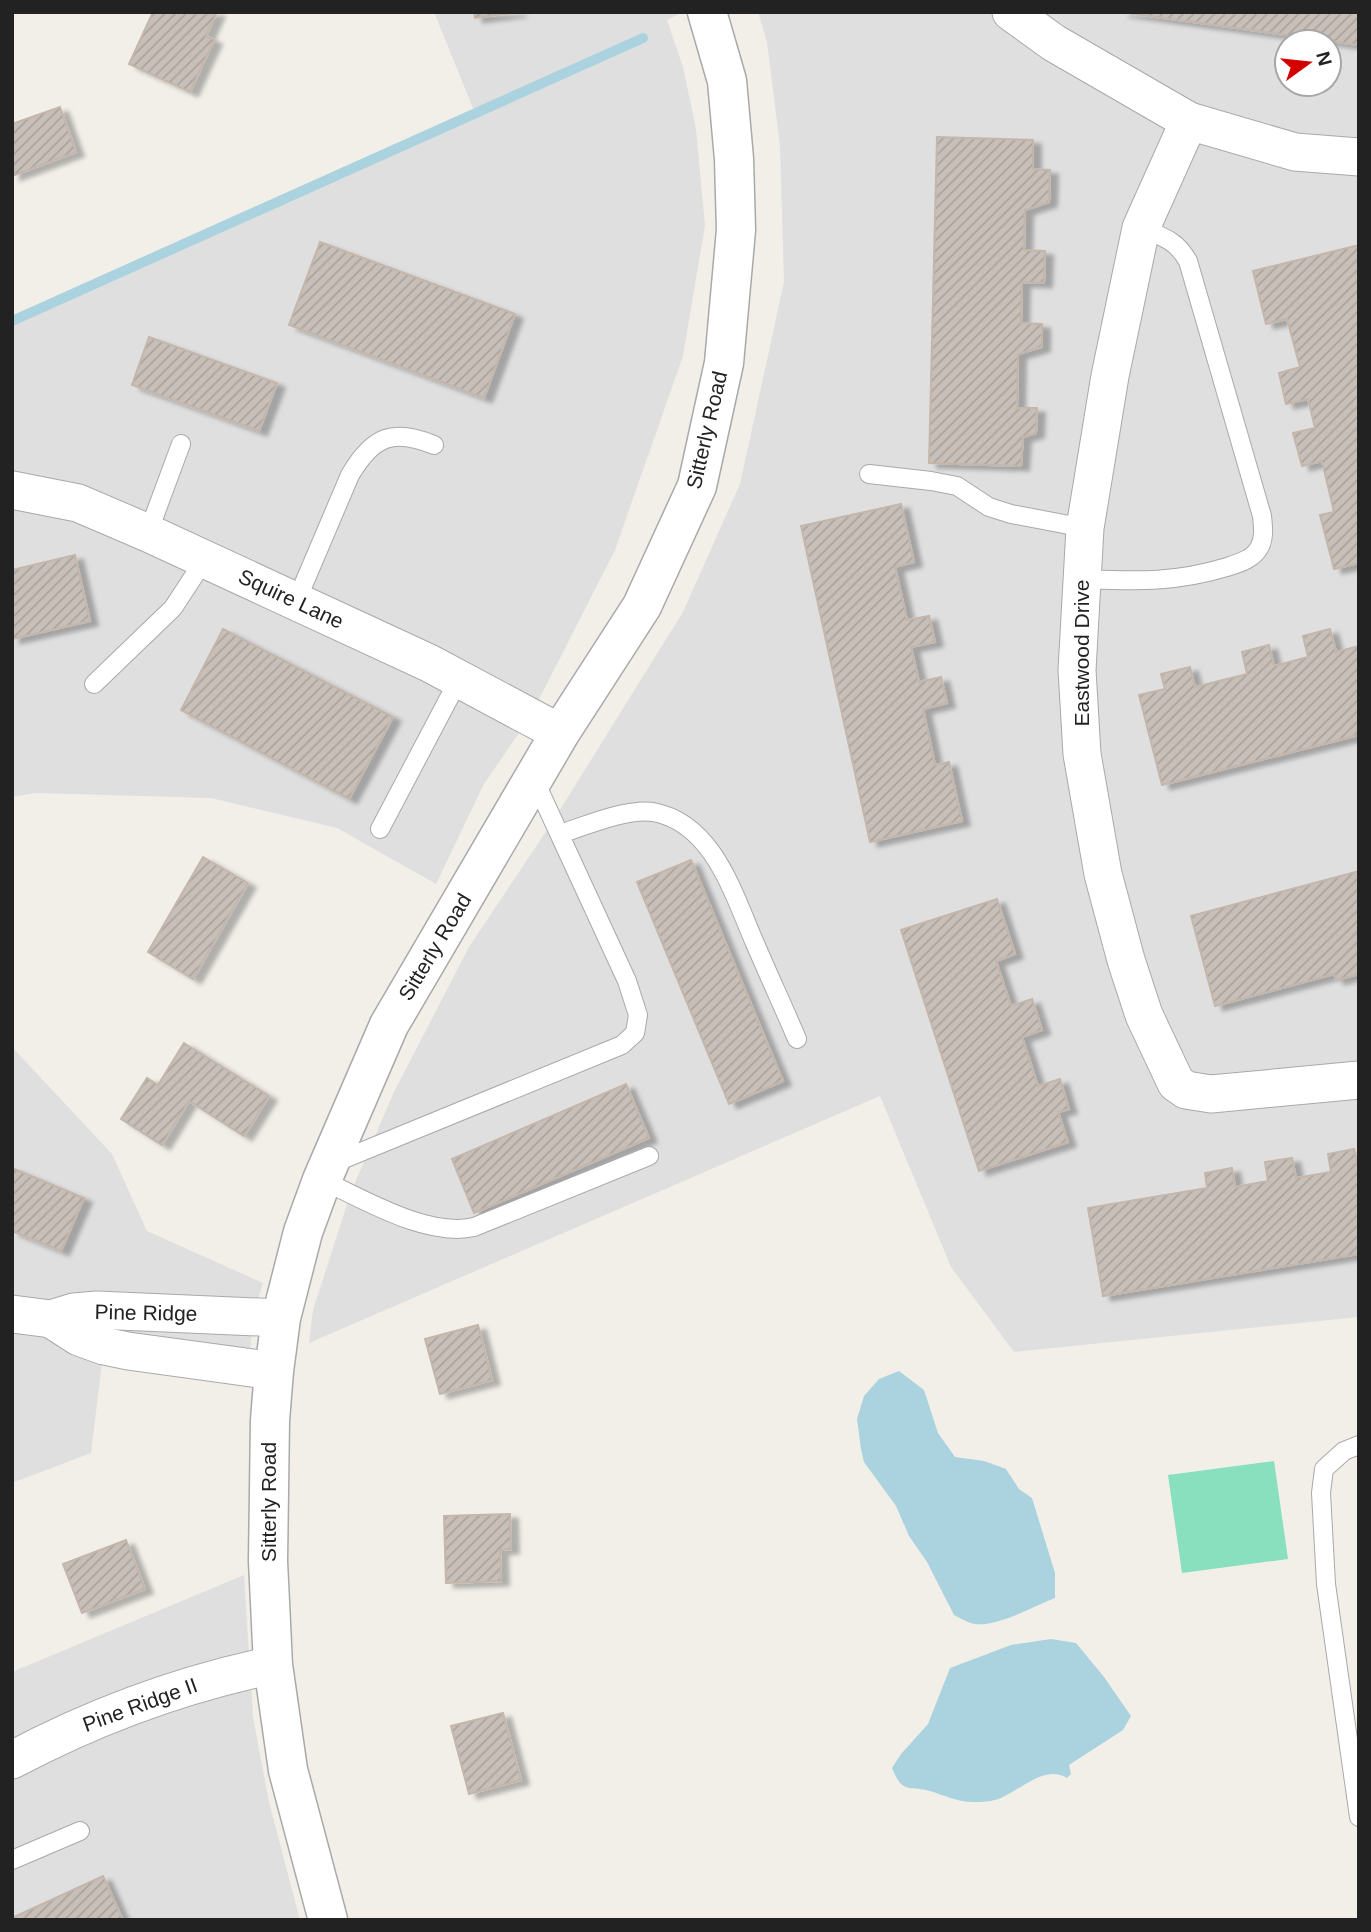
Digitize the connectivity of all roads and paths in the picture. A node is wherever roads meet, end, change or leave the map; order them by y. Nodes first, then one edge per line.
1 (707, 12) edge
2 (1012, 12) edge
3 (1189, 121) junction
4 (1359, 157) edge
5 (1141, 228) junction
6 (181, 444) dead end
7 (434, 445) dead end
8 (869, 474) dead end
9 (12, 490) edge
10 (1085, 528) junction
11 (148, 533) junction
12 (205, 559) junction
13 (1082, 579) junction
14 (296, 602) junction
15 (459, 679) junction
16 (94, 684) dead end
17 (560, 733) junction
18 (534, 779) junction
19 (380, 829) dead end
20 (560, 834) junction
21 (797, 1039) dead end
22 (1359, 1080) edge
23 (649, 1156) dead end
24 (325, 1172) junction
25 (12, 1314) edge
26 (281, 1318) junction
27 (51, 1319) junction
28 (274, 1371) junction
29 (1359, 1445) edge
30 (274, 1665) junction
31 (1351, 1702) edge
32 (12, 1760) edge
33 (1359, 1817) edge
34 (80, 1831) dead end
35 (12, 1860) edge
36 (327, 1920) edge

1 - 17 street, Sitterly Road
2 - 3 street
3 - 4 street
3 - 5 street, Eastwood Drive
5 - 10 street, Eastwood Drive
5 - 13 lane
6 - 11 lane
7 - 14 lane
8 - 10 lane
9 - 11 street, Squire Lane
10 - 13 street, Eastwood Drive
11 - 12 street, Squire Lane
12 - 14 street, Squire Lane
12 - 16 lane
13 - 22 street, Eastwood Drive
14 - 15 street, Squire Lane
15 - 17 street, Squire Lane
15 - 19 lane
17 - 18 street, Sitterly Road
18 - 20 lane
18 - 24 street, Sitterly Road
20 - 21 lane
20 - 24 lane
23 - 24 lane
24 - 26 street, Sitterly Road
25 - 27 street, Pine Ridge
26 - 27 street, Pine Ridge
26 - 28 street, Sitterly Road
27 - 28 street
28 - 30 street, Sitterly Road
29 - 31 lane
30 - 32 street, Pine Ridge II
30 - 36 street, Sitterly Road
31 - 33 lane
34 - 35 lane

